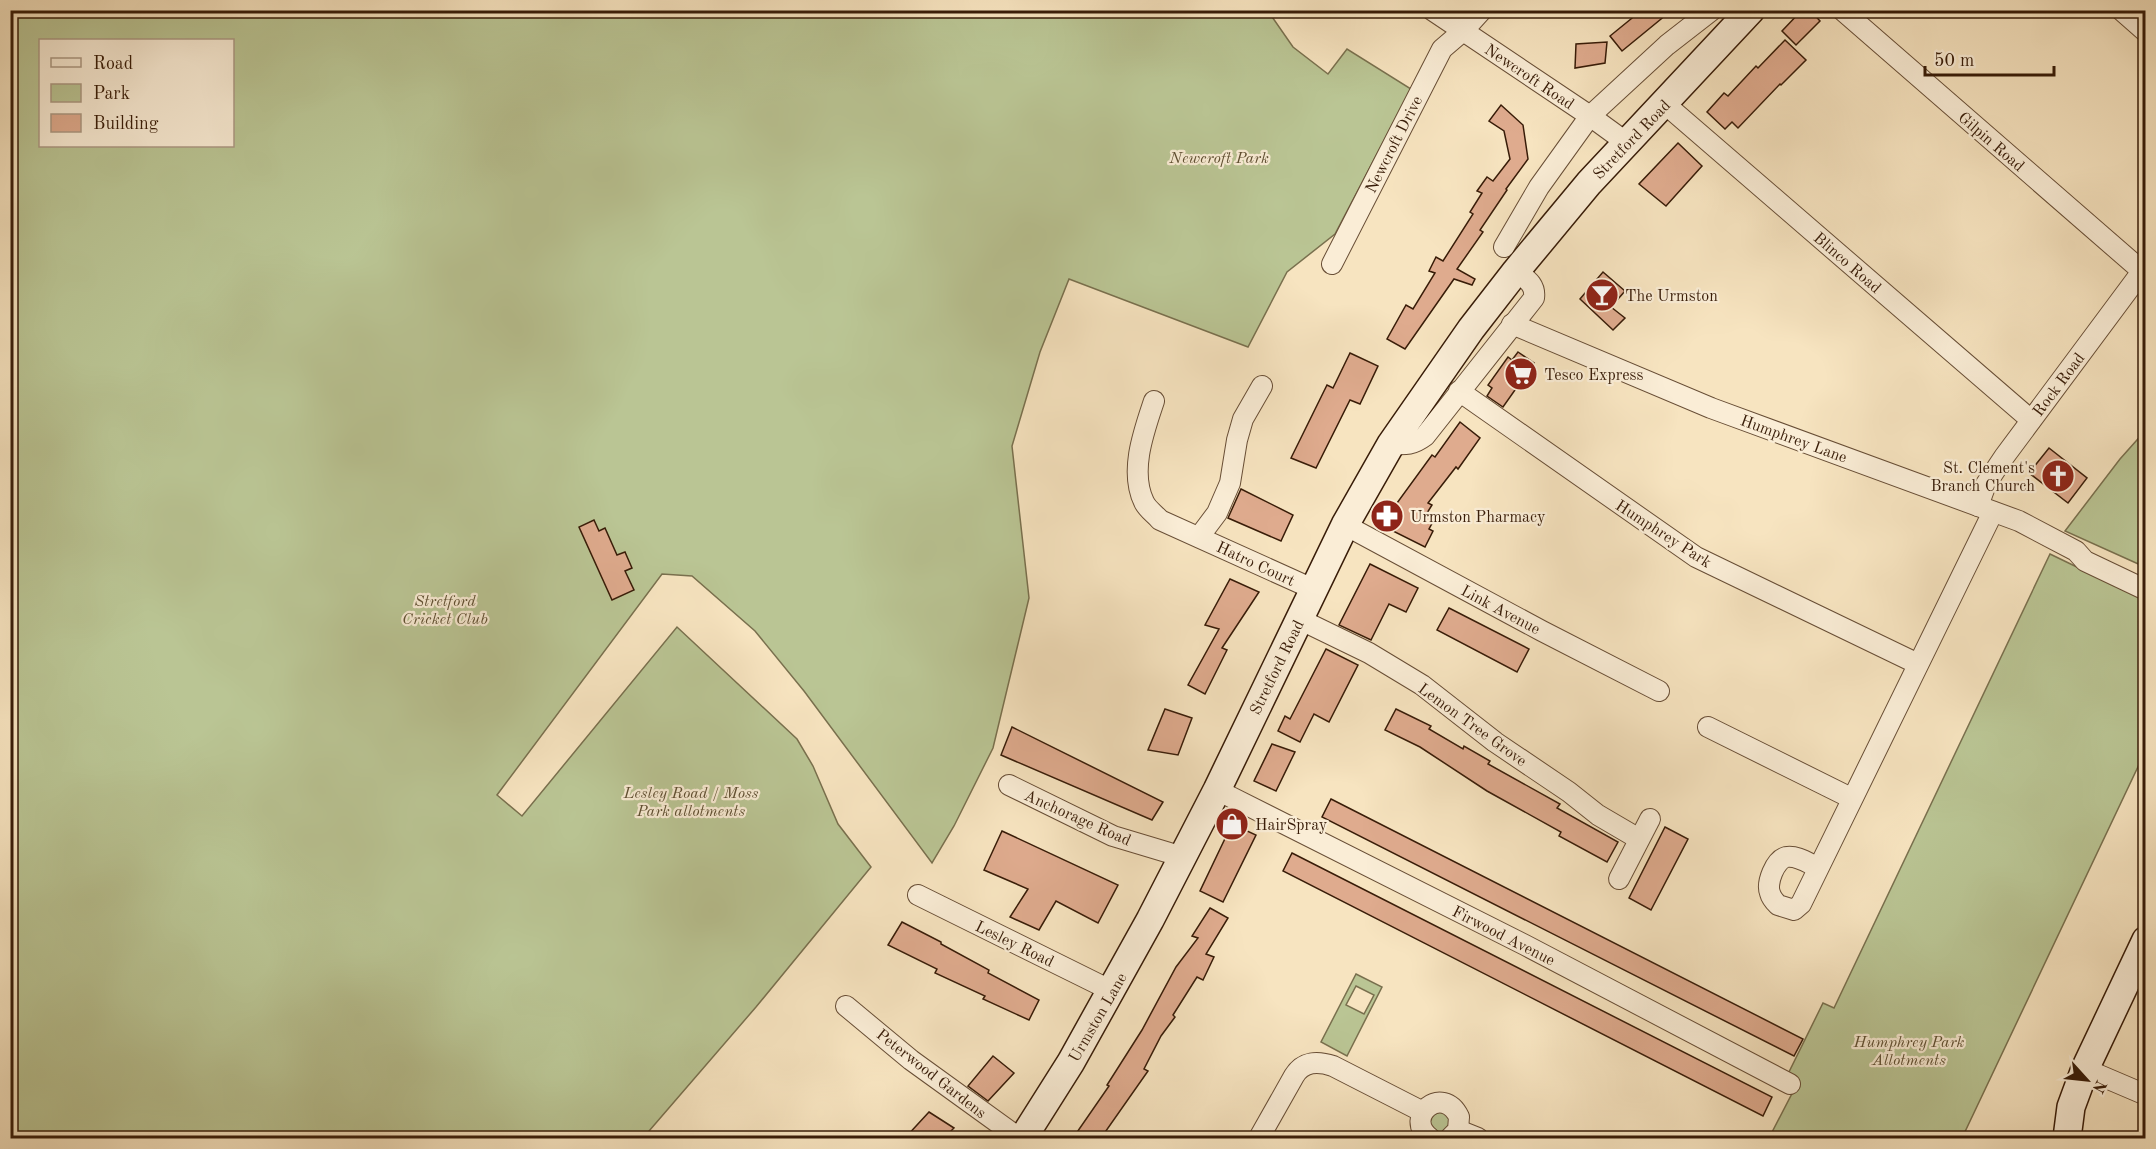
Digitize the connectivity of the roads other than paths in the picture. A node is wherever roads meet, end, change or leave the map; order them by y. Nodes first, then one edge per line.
1 (1432, 10) edge
2 (1482, 10) edge
3 (1712, 10) edge
4 (1751, 10) edge
5 (1842, 10) edge
6 (2121, 10) edge
7 (1463, 31) junction
8 (2145, 32) edge
9 (1665, 104) junction
10 (1590, 116) junction
11 (1627, 143) junction
12 (1504, 247) dead end
13 (1332, 264) dead end
14 (2144, 269) edge
15 (1502, 282) junction
16 (1512, 324) junction
17 (1262, 386) dead end
18 (1459, 392) junction
19 (1154, 401) dead end
20 (2031, 420) junction
21 (1391, 444) junction
22 (1985, 509) junction
23 (1345, 525) junction
24 (1199, 537) junction
25 (2076, 551) junction
26 (2145, 579) edge
27 (1312, 589) junction
28 (2145, 590) edge
29 (1299, 619) junction
30 (1918, 664) junction
31 (1659, 691) dead end
32 (1707, 727) dead end
33 (1009, 785) dead end
34 (1217, 790) junction
35 (1851, 798) junction
36 (1650, 819) dead end
37 (1639, 839) junction
38 (1183, 857) junction
39 (1817, 867) dead end
40 (1619, 879) dead end
41 (1165, 891) joint
42 (918, 895) dead end
43 (2145, 940) edge
44 (1112, 991) junction
45 (846, 1006) dead end
46 (2085, 1069) junction
47 (1790, 1084) dead end
48 (2145, 1095) edge
49 (1423, 1112) junction
50 (1454, 1134) edge
51 (1021, 1138) edge
52 (1259, 1138) edge
53 (1430, 1138) edge
54 (1478, 1138) edge
55 (2067, 1138) edge

1 - 7 street, Newcroft Road
2 - 7 street, Newcroft Drive
3 - 10 street
4 - 9 main road, Stretford Road
5 - 14 street, Gilpin Road
6 - 8 street
7 - 10 street, Newcroft Road
7 - 13 street, Newcroft Drive
9 - 11 main road, Stretford Road
9 - 20 street, Blinco Road
10 - 11 street, Newcroft Road
10 - 12 street
11 - 15 main road, Stretford Road
14 - 20 street, Rock Road
15 - 16 street
15 - 21 main road, Stretford Road
16 - 18 street
16 - 22 street, Humphrey Lane
17 - 24 street, Hatro Court
18 - 21 street
18 - 30 street, Humphrey Park
19 - 24 street, Hatro Court
20 - 22 street, Rock Road
21 - 23 main road, Stretford Road
22 - 25 street, Humphrey Lane
22 - 30 street
23 - 27 main road, Stretford Road
23 - 31 street, Link Avenue
24 - 27 street, Hatro Court
25 - 26 street, Humphrey Lane
25 - 28 street, Humphrey Lane
27 - 29 main road, Stretford Road
29 - 34 main road, Stretford Road
29 - 37 street, Lemon Tree Grove
30 - 35 street
32 - 35 street
33 - 38 street, Anchorage Road
34 - 38 main road, Stretford Road
34 - 47 street, Firwood Avenue
35 - 39 street
36 - 37 street
37 - 40 street
38 - 41 main road, Stretford Road
41 - 44 main road, Urmston Lane
42 - 44 street, Lesley Road
43 - 46 main road
44 - 51 main road, Urmston Lane
45 - 51 street, Peterwood Gardens
46 - 48 street
46 - 55 main road
49 - 50 street
49 - 52 street
49 - 53 street
50 - 54 street

